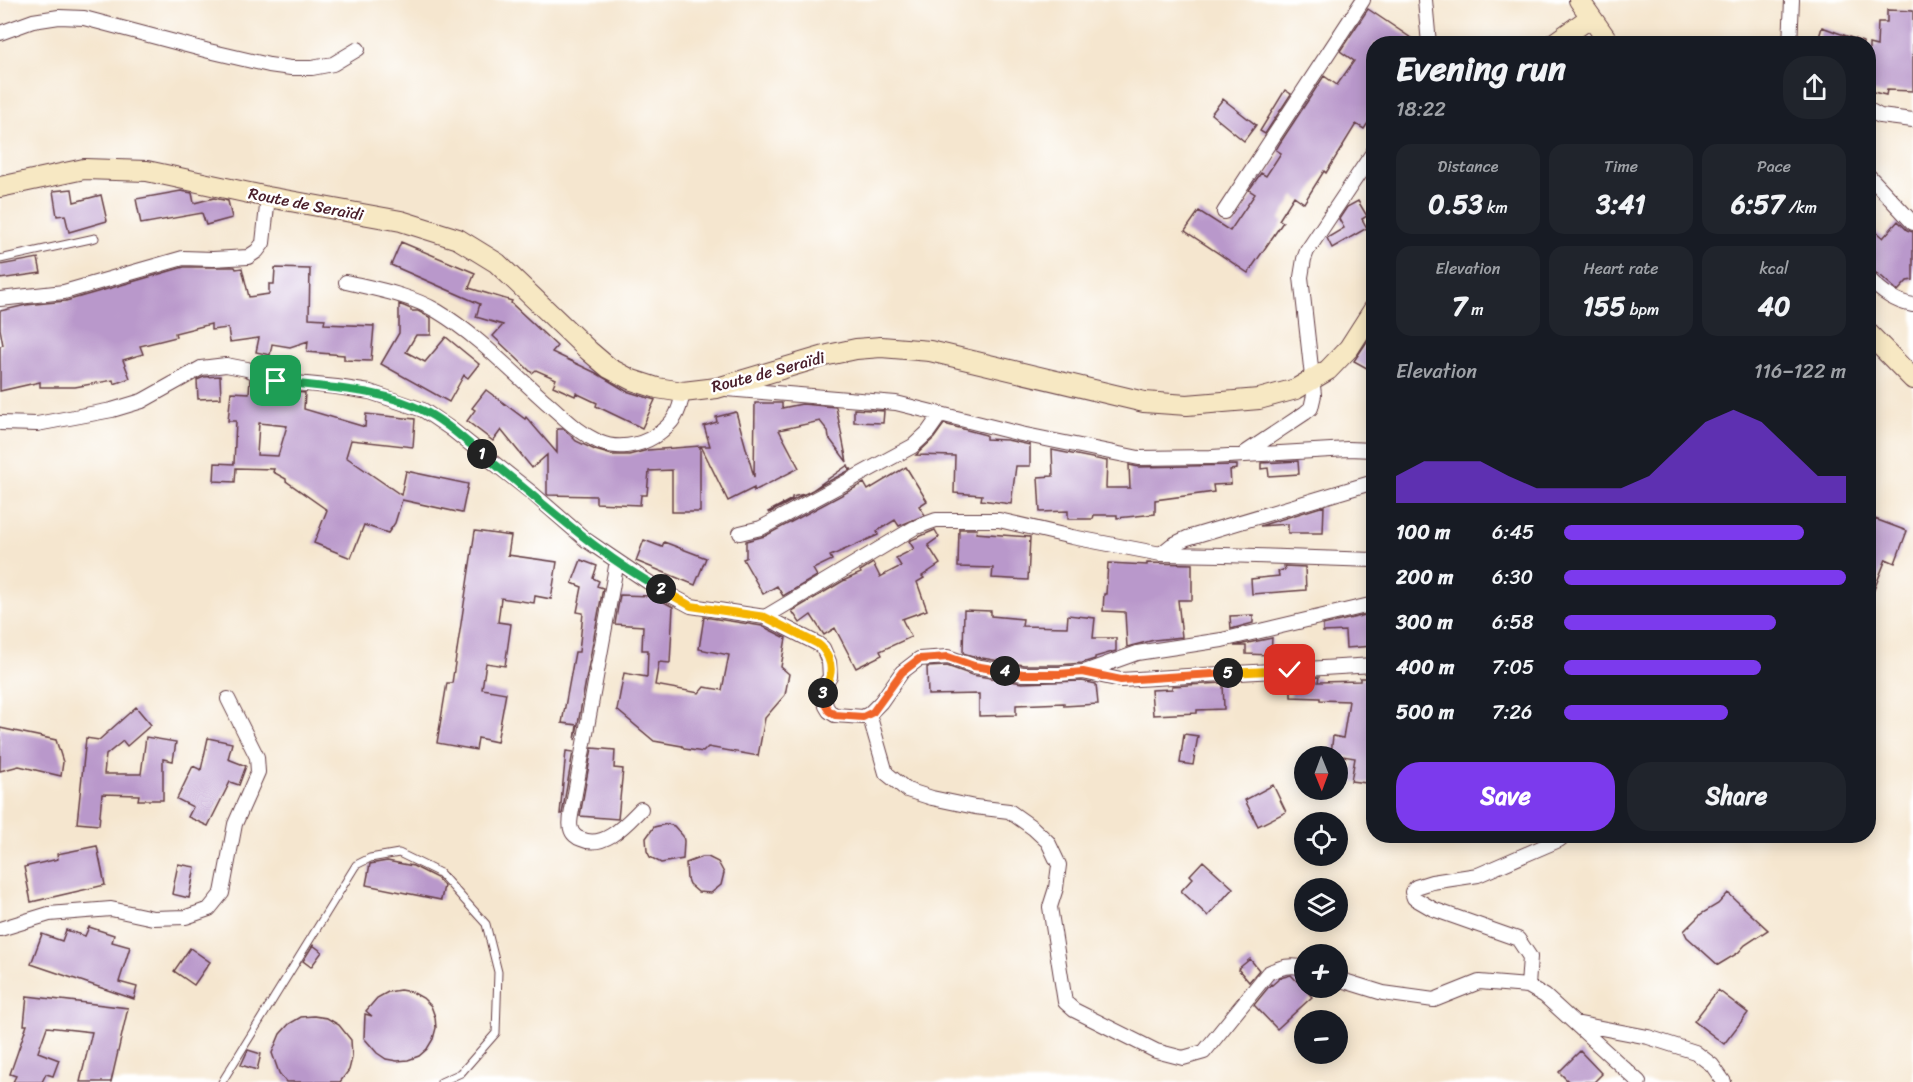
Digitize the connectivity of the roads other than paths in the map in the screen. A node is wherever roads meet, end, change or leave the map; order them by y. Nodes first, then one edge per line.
1 (1363, 0) edge
2 (1425, 0) edge
3 (1568, 0) edge
4 (1579, 0) edge
5 (1792, 0) edge
6 (1592, 28) edge
7 (0, 33) edge
8 (1428, 36) edge
9 (1572, 36) edge
10 (1790, 36) edge
11 (358, 49) dead end
12 (1876, 114) edge
13 (1913, 120) edge
14 (1366, 164) edge
15 (1876, 183) edge
16 (0, 187) edge
17 (268, 197) junction
18 (1224, 212) dead end
19 (1913, 223) edge
20 (94, 238) dead end
21 (0, 259) edge
22 (346, 282) dead end
23 (1876, 285) edge
24 (0, 299) edge
25 (1913, 305) edge
26 (1366, 321) edge
27 (1876, 341) edge
28 (1913, 379) edge
29 (1313, 380) junction
30 (717, 388) junction
31 (683, 392) junction
32 (940, 415) junction
33 (0, 423) edge
34 (1366, 450) edge
35 (1244, 454) junction
36 (1366, 485) edge
37 (740, 533) dead end
38 (1161, 554) junction
39 (1366, 560) edge
40 (617, 561) junction
41 (1366, 606) edge
42 (765, 617) junction
43 (1366, 665) edge
44 (1083, 672) junction
45 (228, 699) dead end
46 (869, 714) junction
47 (641, 809) dead end
48 (1552, 843) edge
49 (0, 929) edge
50 (1294, 966) edge
51 (1348, 981) edge
52 (1528, 986) junction
53 (1574, 1023) junction
54 (222, 1082) edge
55 (441, 1082) edge
56 (1639, 1082) edge
57 (1724, 1082) edge

1 - 18 street
2 - 8 street
3 - 6 street
4 - 6 street
5 - 10 street
6 - 9 street
7 - 11 street
12 - 13 street
14 - 29 street
15 - 19 street
16 - 17 street, Route de Seraïdi
17 - 24 street
17 - 31 street, Route de Seraïdi
20 - 21 lane
22 - 31 street
23 - 25 street
26 - 29 street, Route de Seraïdi
27 - 28 street
29 - 30 street, Route de Seraïdi
29 - 35 street
30 - 31 street, Route de Seraïdi
30 - 32 street
32 - 35 street
32 - 37 street
33 - 40 street
34 - 35 street
36 - 38 street
38 - 39 street
38 - 42 street
40 - 42 street
40 - 47 street
41 - 44 street
42 - 46 street
43 - 44 street
44 - 46 street
45 - 49 street
46 - 50 street
48 - 52 street
51 - 52 street
52 - 53 street
53 - 56 street
53 - 57 street
54 - 55 lane

